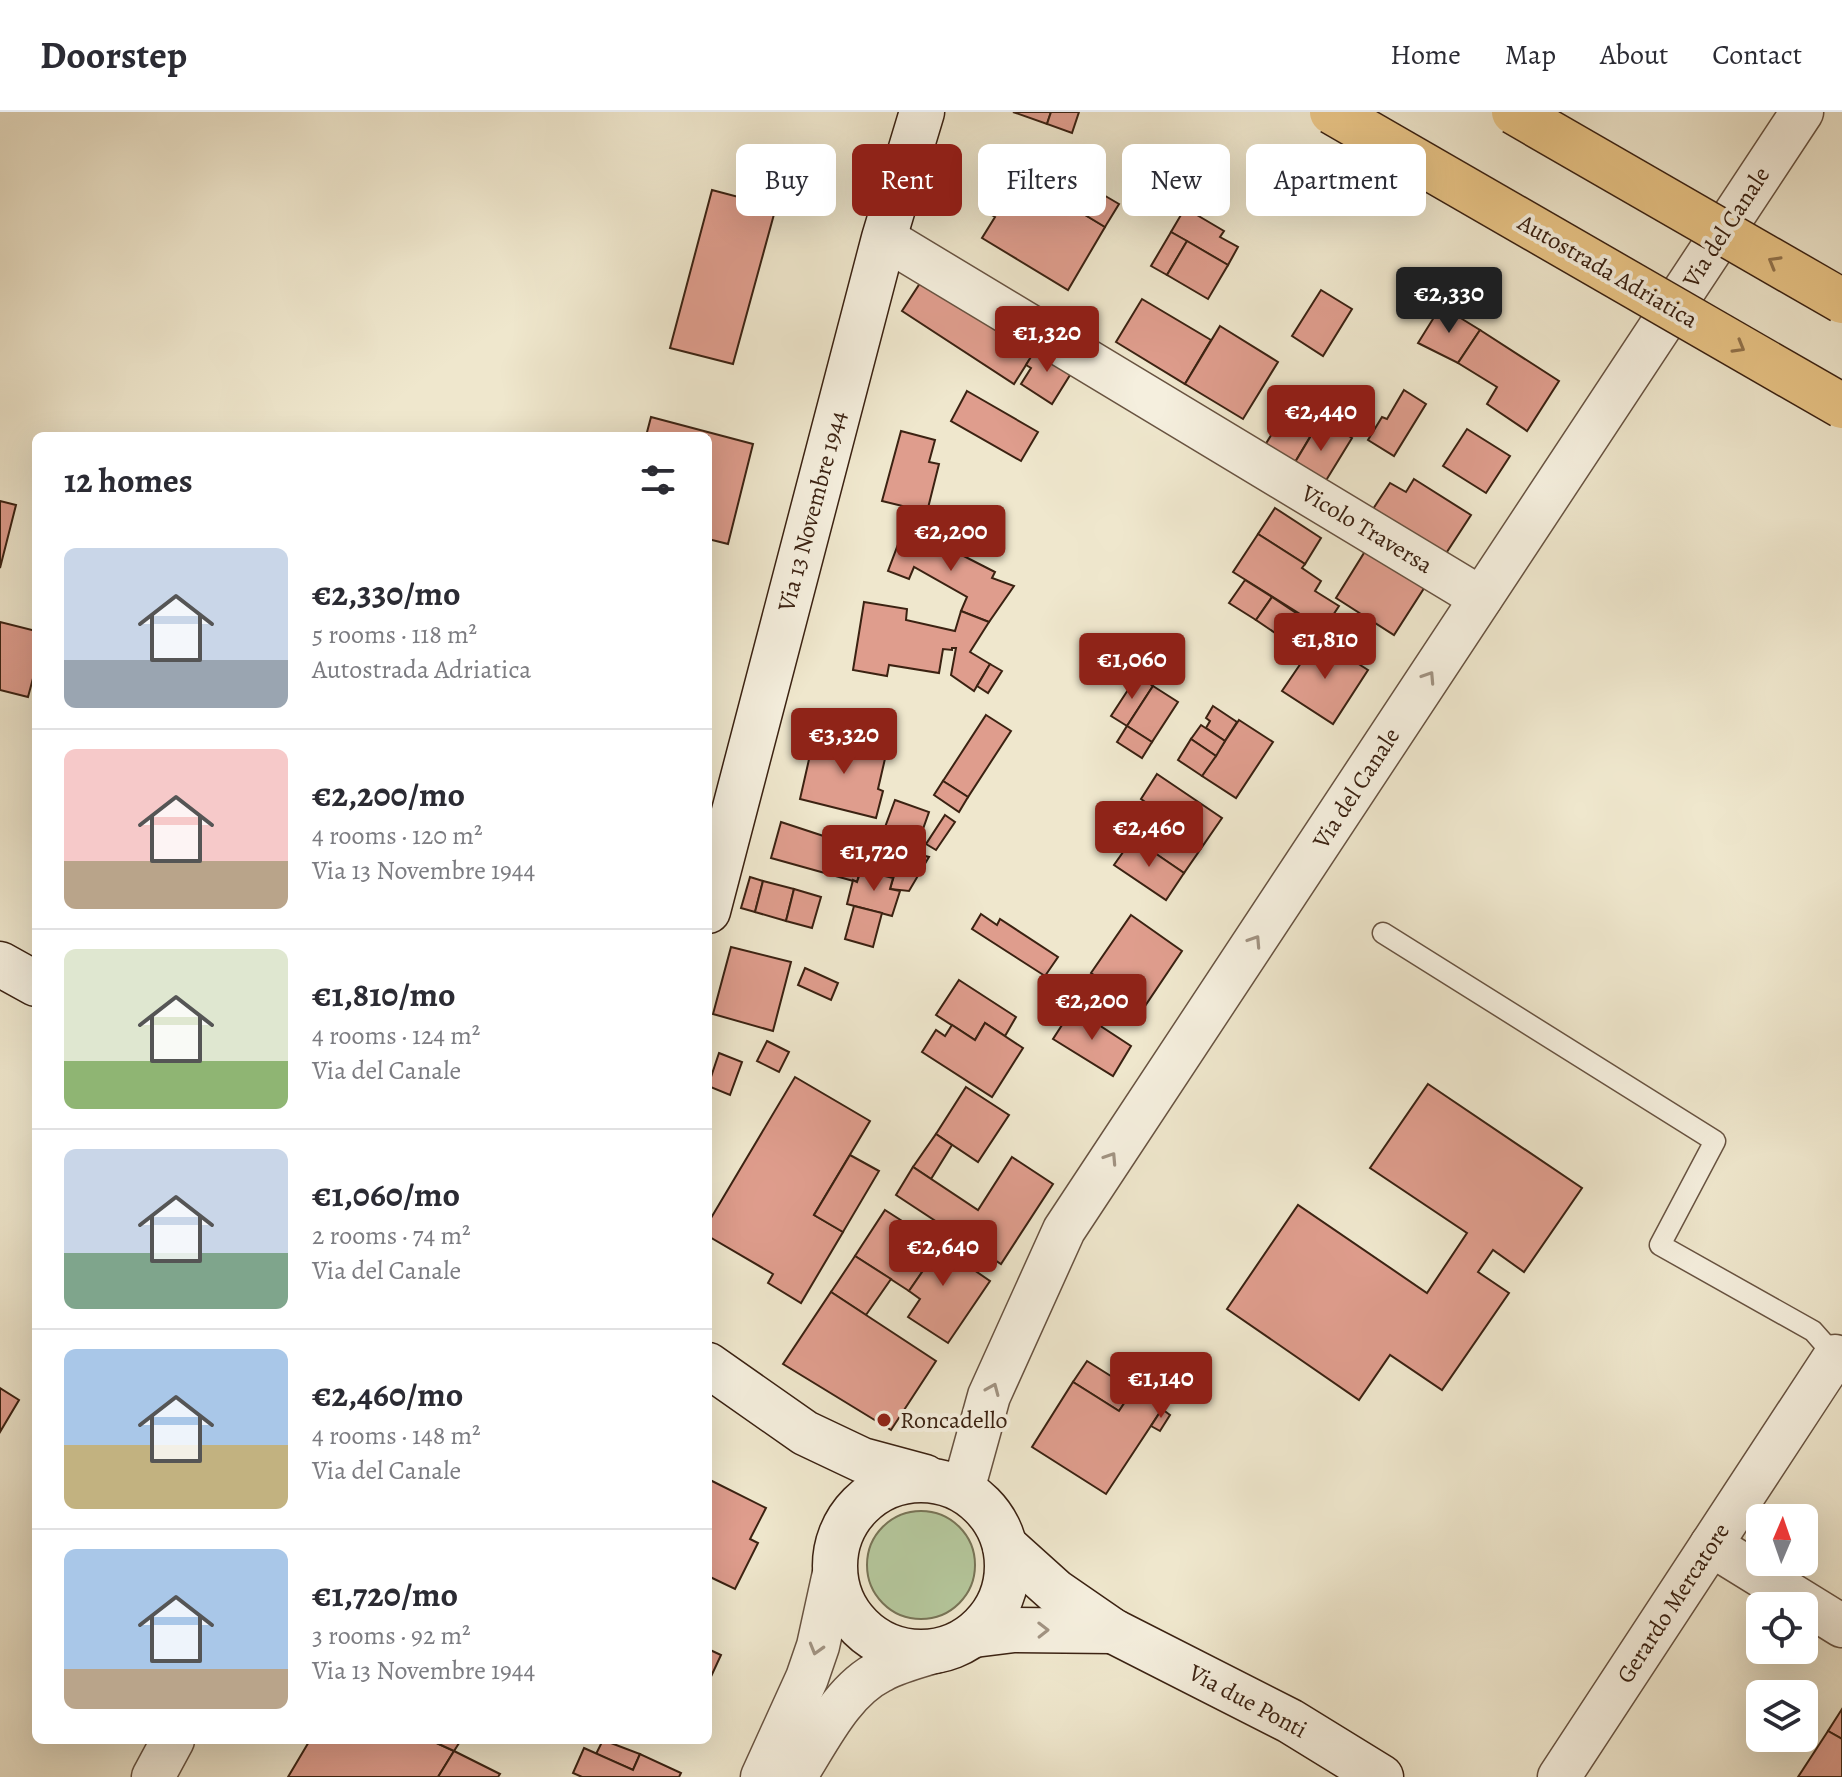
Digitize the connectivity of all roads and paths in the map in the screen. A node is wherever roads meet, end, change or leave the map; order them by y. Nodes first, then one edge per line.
1 (922, 112) edge
2 (1332, 112) edge
3 (1514, 112) edge
4 (1802, 112) edge
5 (884, 238) junction
6 (1842, 301) edge
7 (1842, 406) edge
8 (1481, 598) junction
9 (712, 896) edge
10 (1383, 933) dead end
11 (0, 964) edge
12 (32, 982) edge
13 (1838, 1358) edge
14 (712, 1368) edge
15 (805, 1433) junction
16 (949, 1485) junction
17 (1711, 1545) junction
18 (1005, 1546) junction
19 (836, 1555) junction
20 (1842, 1626) edge
21 (1113, 1631) junction
22 (961, 1642) junction
23 (171, 1744) edge
24 (153, 1777) edge
25 (762, 1777) edge
26 (795, 1777) edge
27 (1381, 1777) edge
28 (1559, 1777) edge

1 - 5 street, Via 13 Novembre 1944
2 -> 7 highway, Autostrada Adriatica, bridge
6 -> 3 highway, bridge
4 - 8 street, Via del Canale
5 - 8 street, Vicolo Traversa
5 - 9 street, Via 13 Novembre 1944
16 -> 8 street, Via del Canale
10 - 13 lane
11 - 12 street
13 - 17 street, Gerardo Mercatore
14 - 15 street
15 - 16 street
15 - 19 street
16 - 18 street
16 - 19 street
17 - 20 street
17 - 28 street, Gerardo Mercatore
18 - 21 street, Via due Ponti
18 - 22 street
19 - 22 street
19 -> 25 street
22 -> 21 street, Via due Ponti
21 - 27 street, Via due Ponti
22 - 26 street
23 - 24 street

